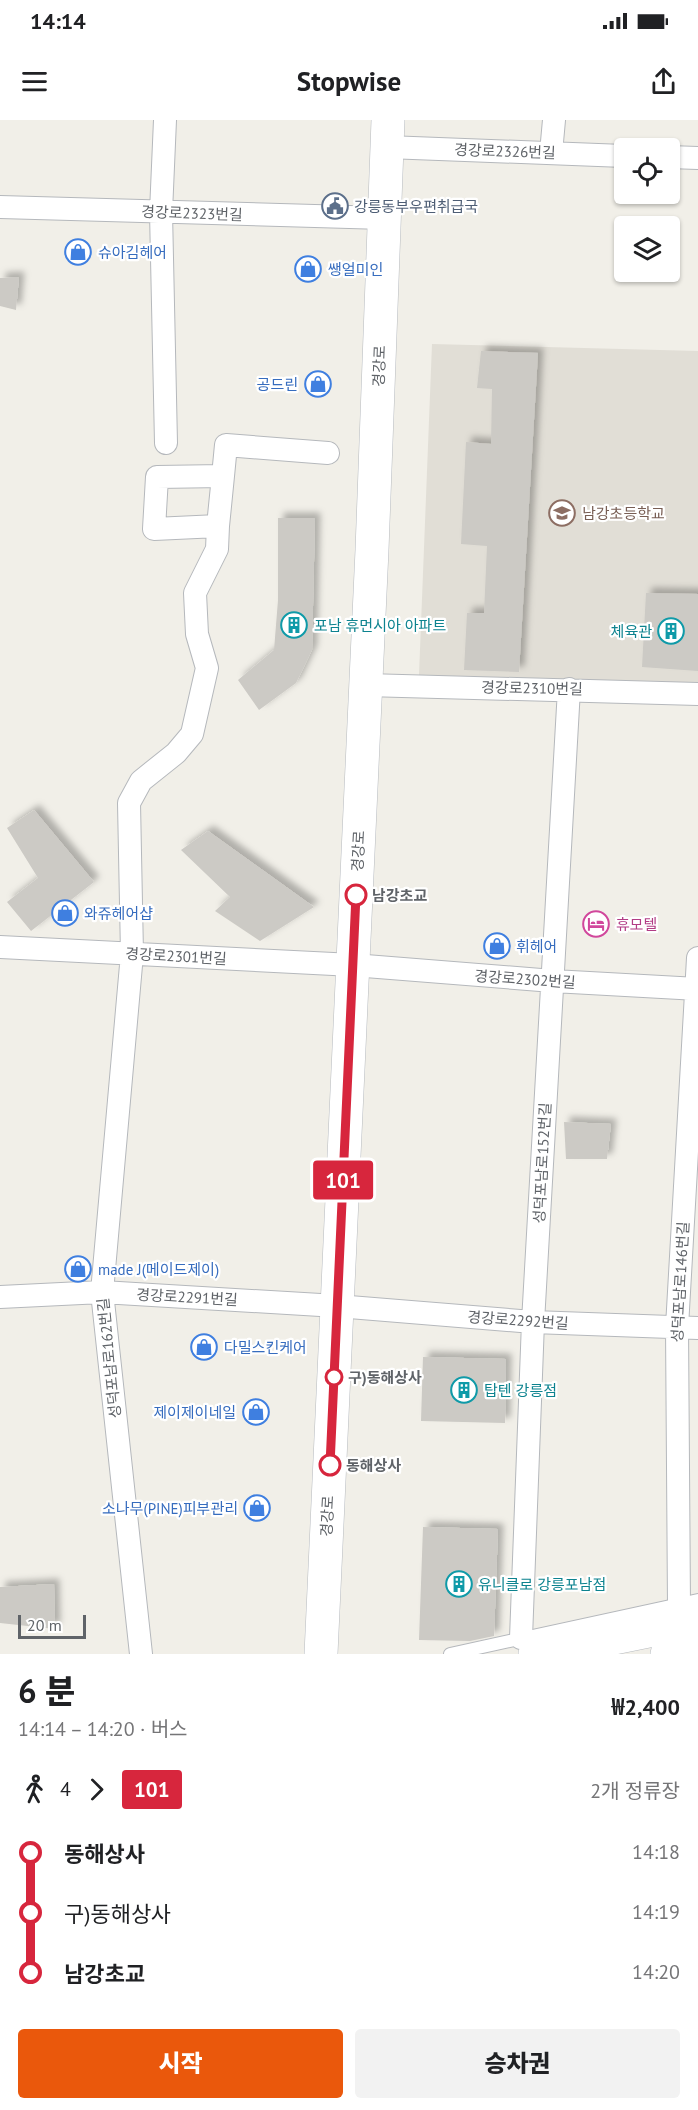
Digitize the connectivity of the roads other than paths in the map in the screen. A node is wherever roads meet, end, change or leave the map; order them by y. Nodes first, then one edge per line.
1 (165, 120) edge
2 (554, 120) edge
3 (387, 134) edge
4 (551, 153) junction
5 (614, 156) edge
6 (680, 157) edge
7 (698, 158) edge
8 (0, 207) edge
9 (161, 212) junction
10 (384, 218) junction
11 (166, 444) dead end
12 (328, 453) dead end
13 (223, 476) junction
14 (218, 526) junction
15 (366, 685) junction
16 (569, 689) junction
17 (698, 694) edge
18 (0, 947) edge
19 (132, 954) junction
20 (698, 958) edge
21 (353, 965) junction
22 (553, 981) junction
23 (697, 989) edge
24 (102, 1292) junction
25 (0, 1297) edge
26 (337, 1306) junction
27 (533, 1322) junction
28 (688, 1328) edge
29 (686, 1629) edge
30 (528, 1646) edge
31 (141, 1654) edge
32 (321, 1654) edge
33 (450, 1654) edge

1 - 9 street
2 - 4 street
3 - 4 street, 경강로2326번길
3 - 10 street, 경강로
4 - 5 street, 경강로2326번길
6 - 7 street
8 - 9 street, 경강로2323번길
9 - 10 street, 경강로2323번길
9 - 11 street
10 - 15 street, 경강로
12 - 13 street, 성덕포남로162번길
13 - 14 street, 성덕포남로162번길
13 - 14 street
14 - 19 street, 성덕포남로162번길
15 - 16 street, 경강로2310번길
15 - 21 street, 경강로
16 - 17 street, 경강로2310번길
16 - 22 street, 성덕포남로152번길
18 - 19 street, 경강로2301번길
19 - 21 street, 경강로2301번길
19 - 24 street, 성덕포남로162번길
20 - 23 street, 성덕포남로146번길
21 - 22 street, 경강로2302번길
21 - 26 street, 경강로
22 - 23 street, 경강로2302번길
22 - 27 street, 성덕포남로152번길
23 - 28 street, 성덕포남로146번길
24 - 25 street, 경강로2291번길
24 - 26 street, 경강로2291번길
24 - 31 street, 성덕포남로162번길
26 - 27 street, 경강로2292번길
26 - 32 street, 경강로
27 - 28 street, 경강로2292번길
27 - 30 street, 성덕포남로152번길
28 - 29 street, 성덕포남로146번길
29 - 30 street
30 - 33 lane

